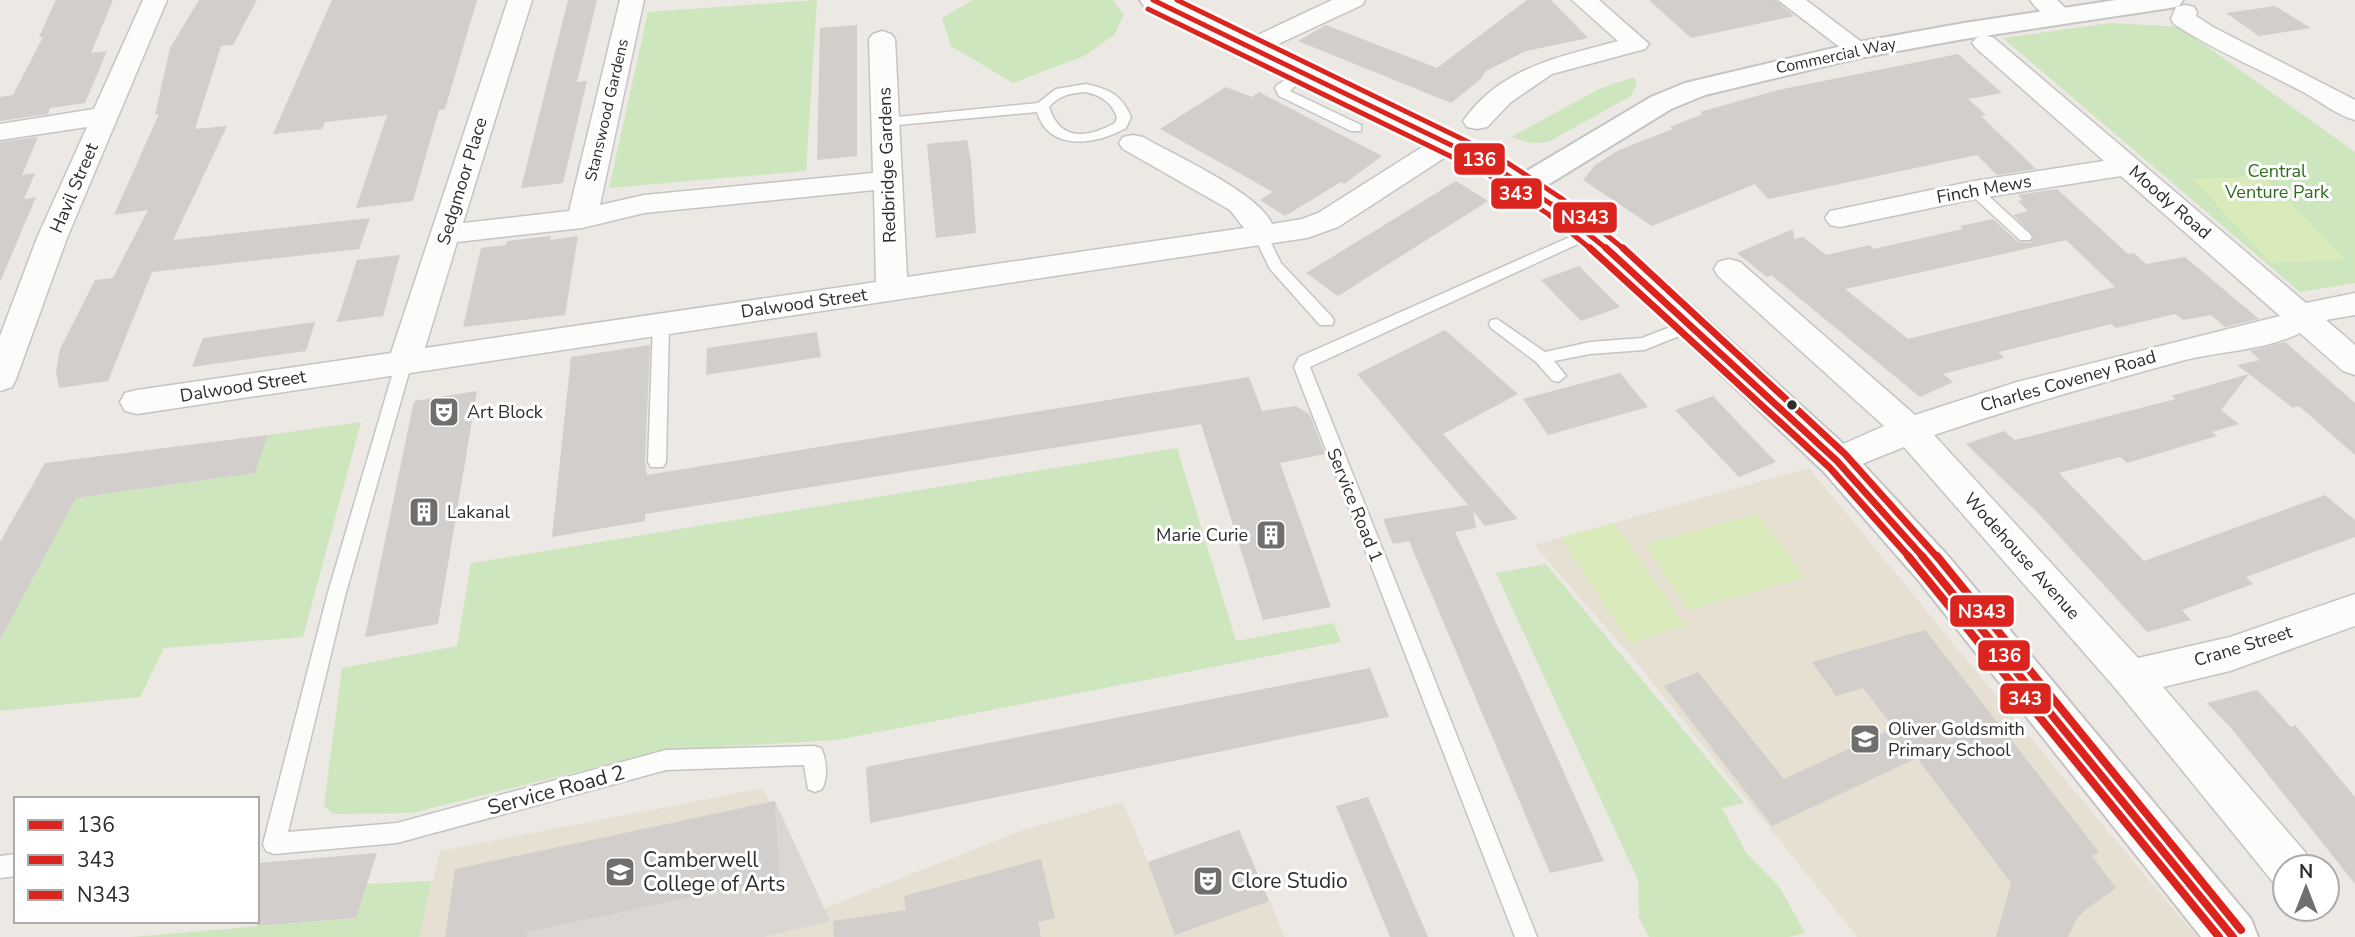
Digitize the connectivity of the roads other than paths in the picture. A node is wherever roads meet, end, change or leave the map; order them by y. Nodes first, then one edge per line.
1 (155, 0) edge
2 (520, 0) edge
3 (632, 0) edge
4 (1153, 0) edge
5 (1353, 0) edge
6 (1584, 0) edge
7 (1790, 0) edge
8 (2174, 4) edge
9 (2052, 8) edge
10 (882, 39) dead end
11 (1985, 43) dead end
12 (1252, 47) junction
13 (1859, 50) junction
14 (1303, 73) junction
15 (1042, 107) junction
16 (2355, 112) edge
17 (104, 116) junction
18 (1477, 121) dead end
19 (887, 122) junction
20 (1356, 128) dead end
21 (0, 132) edge
22 (1448, 143) junction
23 (1133, 144) dead end
24 (2128, 166) junction
25 (888, 180) junction
26 (1526, 186) junction
27 (1974, 190) junction
28 (1840, 218) dead end
29 (582, 219) junction
30 (447, 234) junction
31 (1588, 234) junction
32 (1262, 236) junction
33 (2025, 237) dead end
34 (1729, 269) dead end
35 (892, 291) junction
36 (2355, 304) edge
37 (2303, 318) junction
38 (1326, 321) dead end
39 (661, 324) junction
40 (1497, 324) dead end
41 (1690, 325) junction
42 (1542, 358) junction
43 (404, 362) junction
44 (2355, 363) edge
45 (1558, 376) dead end
46 (0, 379) edge
47 (136, 402) dead end
48 (1909, 430) junction
49 (1837, 461) junction
50 (657, 462) dead end
51 (2355, 610) edge
52 (2130, 677) junction
53 (815, 782) dead end
54 (266, 845) edge
55 (2277, 853) edge
56 (1526, 937) edge
57 (2233, 937) edge

1 - 17 street, Havil Street
2 - 30 street, Sedgmoor Place
3 - 29 street, Stanswood Gardens
4 - 12 main road
5 - 12 street
6 - 18 street
7 - 13 street
8 - 9 main road, Commercial Way
8 - 16 street
9 - 13 main road, Commercial Way
10 - 19 street, Redbridge Gardens
11 - 24 street, Moody Road
12 - 14 main road
13 - 26 main road, Commercial Way
14 - 20 lane
14 - 22 main road
15 - 15 lane
15 - 19 lane
17 - 21 street
17 - 46 street, Havil Street
19 - 25 street, Redbridge Gardens
22 - 26 main road
22 - 32 street, Dalwood Street
23 - 32 street
24 - 27 street, Finch Mews
24 - 37 street, Moody Road
25 - 29 street
25 - 35 street, Redbridge Gardens
26 - 31 main road
27 - 28 street, Finch Mews
27 - 33 lane
29 - 30 street
30 - 43 street, Sedgmoor Place
31 - 41 main road
31 - 56 lane, Service Road 1
32 - 35 street, Dalwood Street
32 - 38 lane
34 - 48 street, Wodehouse Avenue
35 - 39 street, Dalwood Street
36 - 37 street, Charles Coveney Road
37 - 44 street, Moody Road
37 - 48 street, Charles Coveney Road
39 - 43 street, Dalwood Street
39 - 50 lane
40 - 42 lane
41 - 42 lane
41 - 49 main road
42 - 45 lane
43 - 47 street, Dalwood Street
43 - 54 lane, Service Road 2
48 - 49 street, Charles Coveney Road
48 - 52 street, Wodehouse Avenue
49 - 57 main road
51 - 52 street, Crane Street
52 - 55 street, Wodehouse Avenue
53 - 54 lane, Service Road 2

